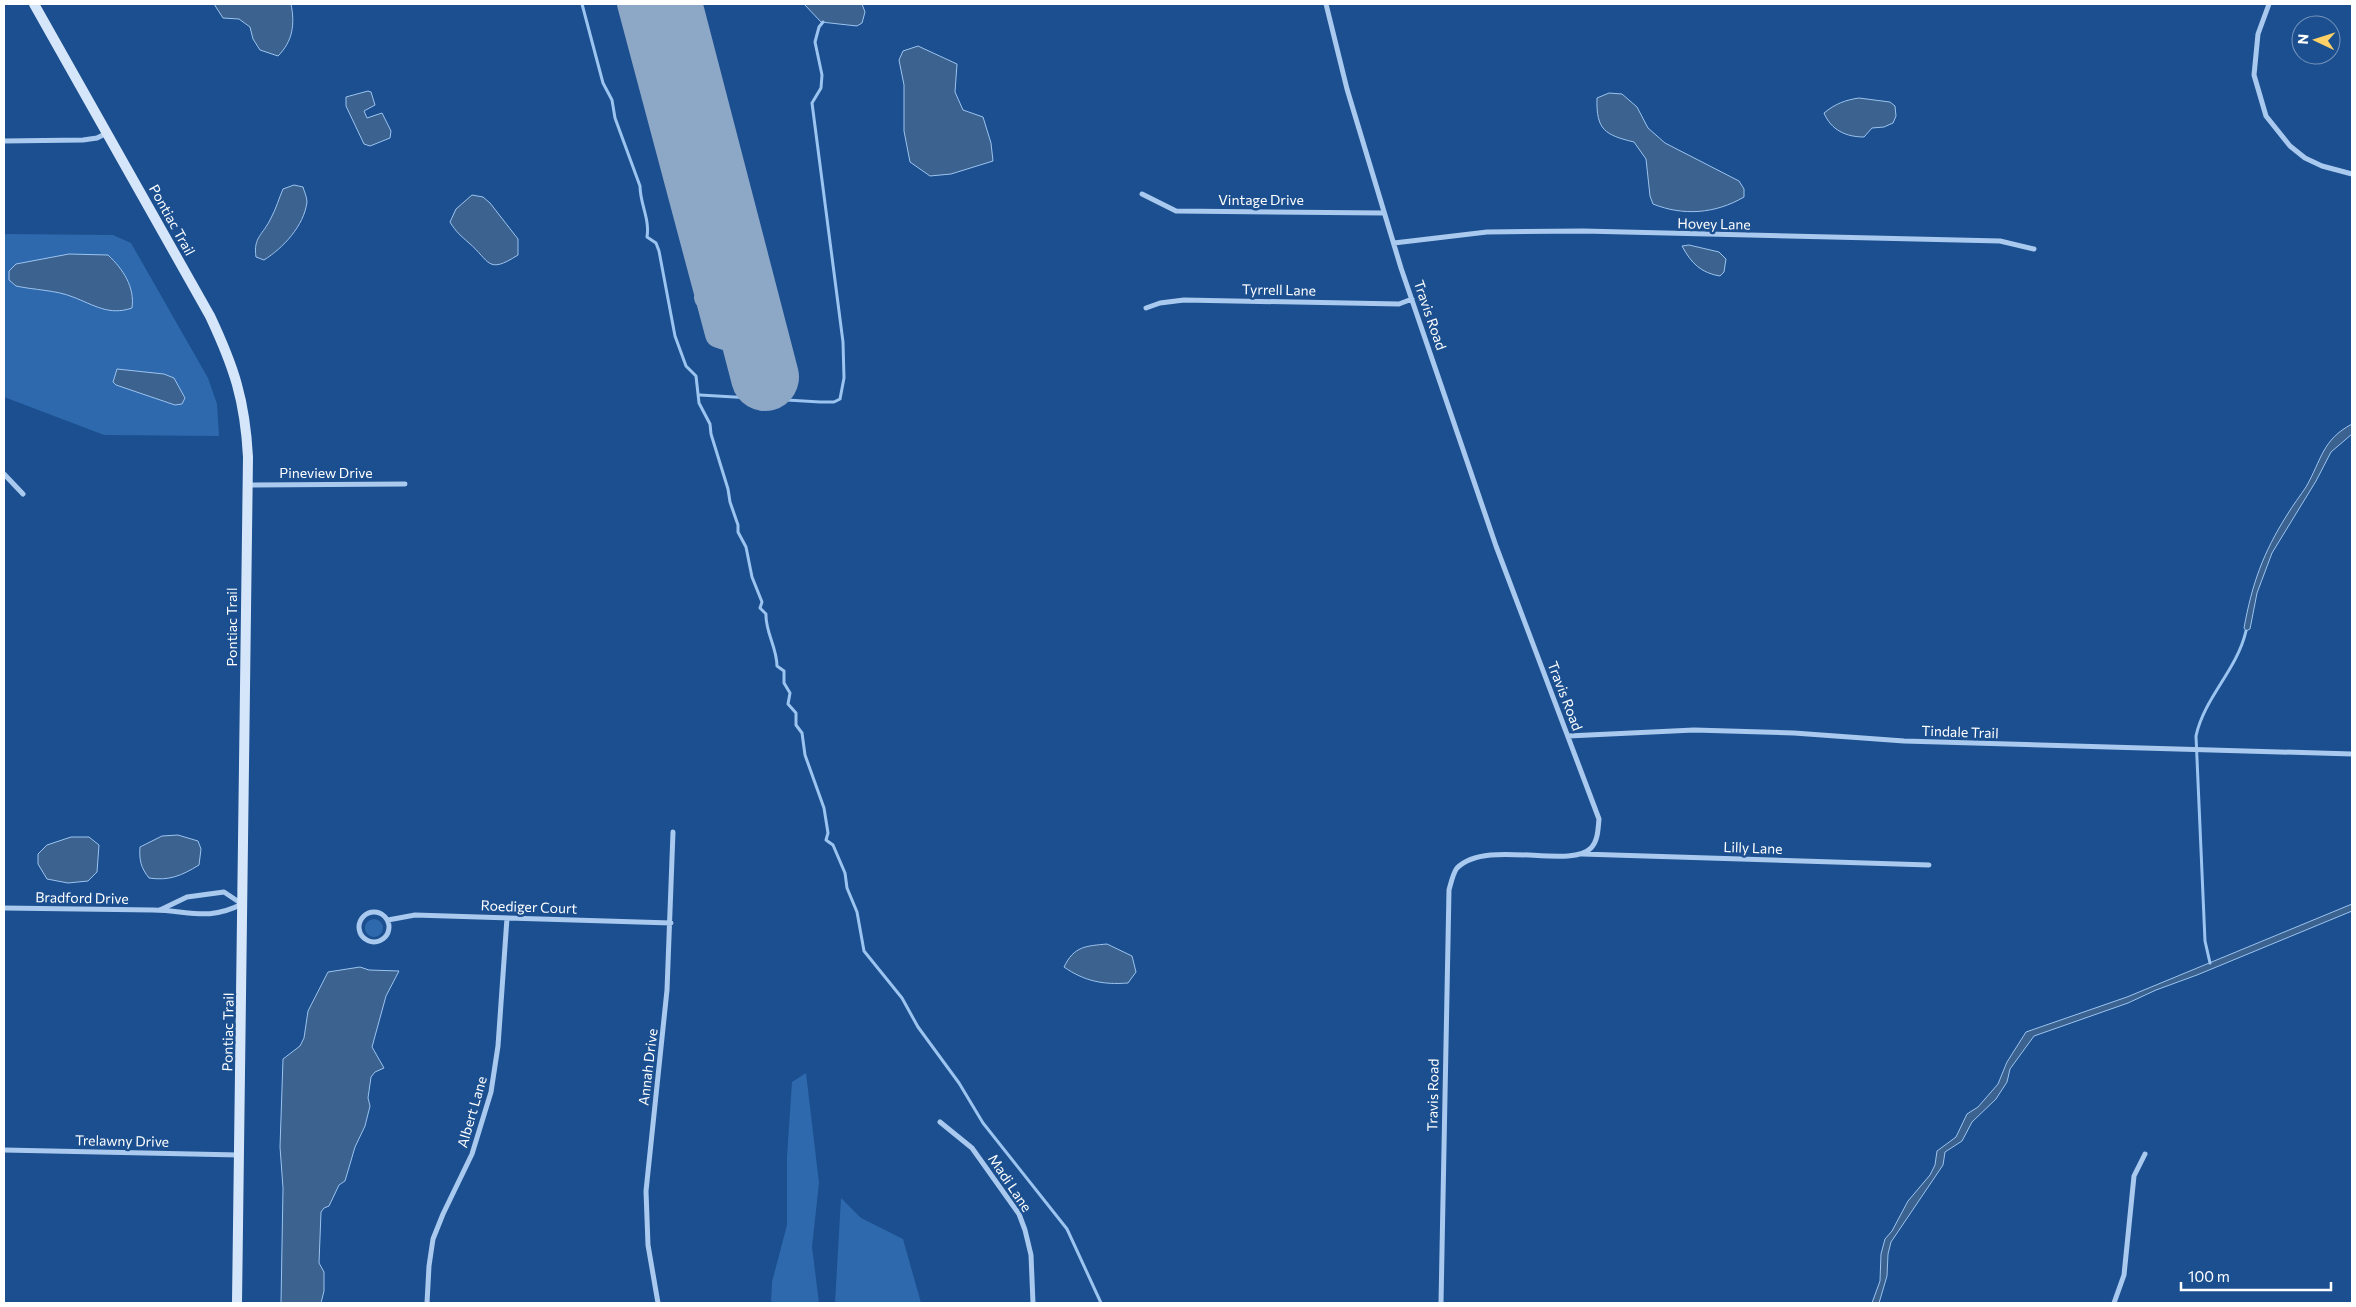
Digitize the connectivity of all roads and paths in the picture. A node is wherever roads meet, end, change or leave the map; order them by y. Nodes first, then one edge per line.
1 (34, 4) edge
2 (1326, 4) edge
3 (2269, 4) edge
4 (107, 133) junction
5 (4, 141) edge
6 (2352, 174) edge
7 (1142, 194) dead end
8 (1384, 213) junction
9 (1394, 242) junction
10 (2034, 249) dead end
11 (1412, 299) junction
12 (1146, 308) dead end
13 (4, 474) edge
14 (405, 484) dead end
15 (248, 485) junction
16 (23, 494) dead end
17 (1568, 736) junction
18 (2352, 754) edge
19 (673, 832) dead end
20 (1577, 854) junction
21 (1929, 865) dead end
22 (243, 904) junction
23 (4, 908) edge
24 (159, 910) junction
25 (506, 918) junction
26 (388, 920) junction
27 (670, 923) junction
28 (940, 1122) dead end
29 (4, 1150) edge
30 (2145, 1154) dead end
31 (239, 1155) junction
32 (237, 1303) edge
33 (427, 1303) edge
34 (658, 1303) edge
35 (1033, 1303) edge
36 (1441, 1303) edge
37 (2114, 1303) edge

1 - 4 main road, Pontiac Trail
2 - 8 street, Travis Road
3 - 6 street
4 - 5 street
4 - 15 main road, Pontiac Trail
7 - 8 street, Vintage Drive
8 - 9 street, Travis Road
9 - 10 street, Hovey Lane
9 - 11 street, Travis Road
11 - 12 street, Tyrrell Lane
11 - 17 street, Travis Road
13 - 16 street
14 - 15 street, Pineview Drive
15 - 22 main road, Pontiac Trail
17 - 18 street, Tindale Trail
17 - 20 street, Travis Road
19 - 27 street, Annah Drive
20 - 21 street, Lilly Lane
20 - 36 street, Travis Road
22 - 24 street, Bradford Drive
22 - 24 street, Bradford Drive
22 - 31 main road, Pontiac Trail
23 - 24 street, Bradford Drive
25 - 26 street, Roediger Court
25 - 27 street, Roediger Court
25 - 33 street, Albert Lane
26 - 26 street, Roediger Court
27 - 34 street, Annah Drive
28 - 35 street, Madi Lane
29 - 31 street, Trelawny Drive
30 - 37 street
31 - 32 main road, Pontiac Trail

